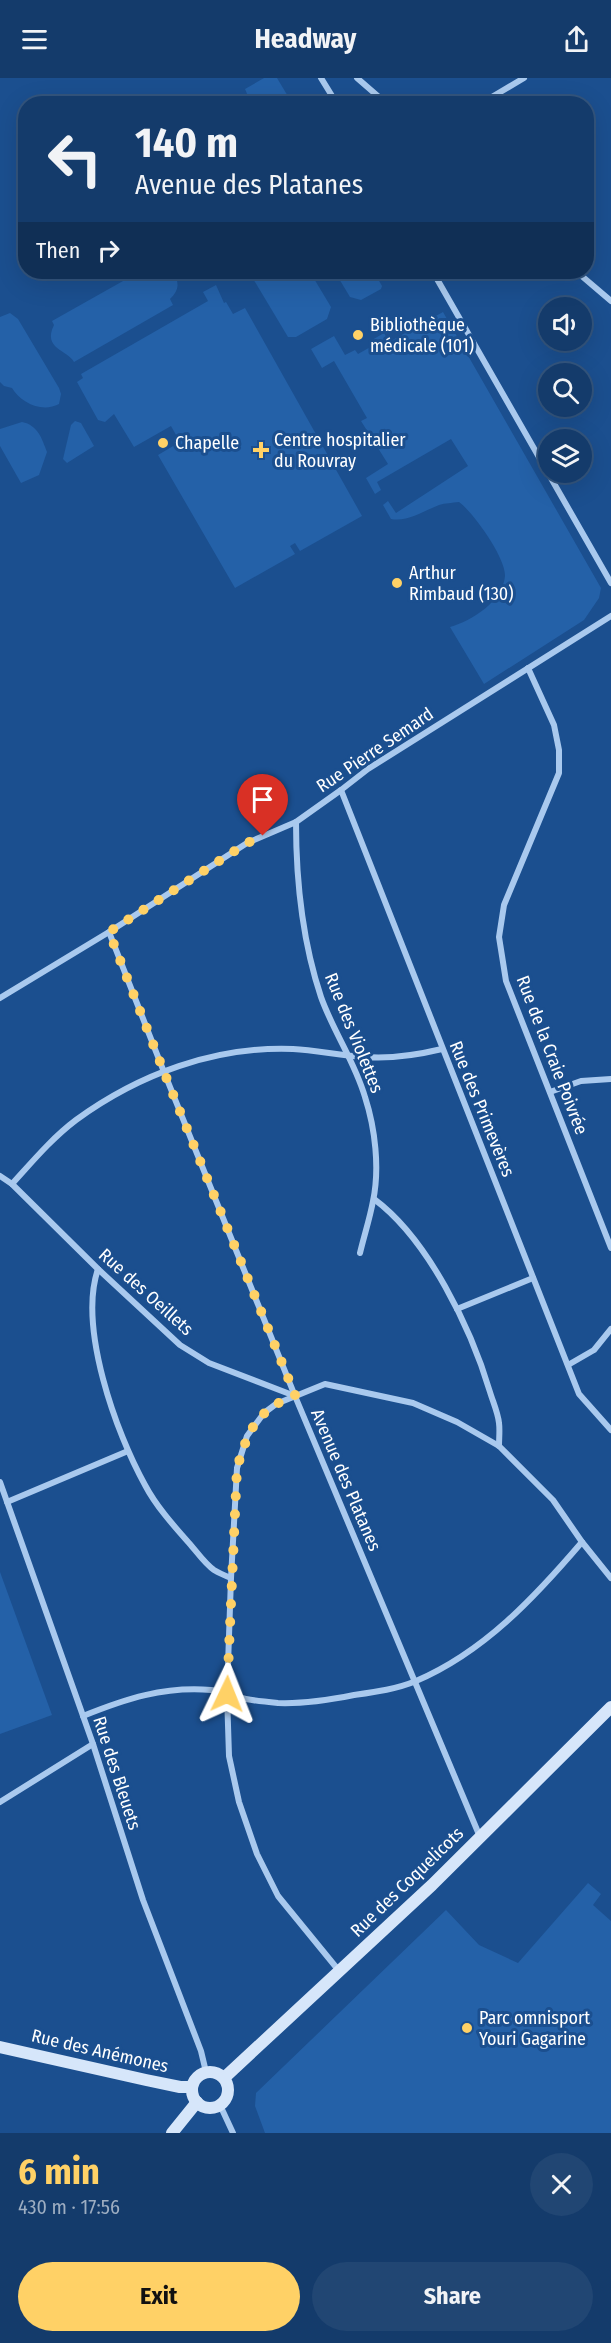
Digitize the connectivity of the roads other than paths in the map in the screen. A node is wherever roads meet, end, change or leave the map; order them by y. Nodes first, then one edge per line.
1 (323, 78) edge
2 (357, 78) edge
3 (524, 78) edge
4 (333, 96) edge
5 (378, 96) edge
6 (494, 96) edge
7 (437, 279) edge
8 (586, 279) edge
9 (611, 301) edge
10 (611, 583) edge
11 (611, 616) edge
12 (528, 668) junction
13 (341, 790) junction
14 (296, 822) junction
15 (109, 932) junction
16 (0, 998) edge
17 (442, 1049) junction
18 (346, 1054) junction
19 (164, 1072) junction
20 (611, 1079) edge
21 (550, 1092) junction
22 (0, 1176) edge
23 (12, 1184) junction
24 (374, 1199) junction
25 (611, 1248) edge
26 (360, 1253) dead end
27 (98, 1269) junction
28 (533, 1278) junction
29 (457, 1309) junction
30 (611, 1329) edge
31 (568, 1365) junction
32 (295, 1395) junction
33 (611, 1430) edge
34 (499, 1446) junction
35 (128, 1451) junction
36 (0, 1482) edge
37 (7, 1502) junction
38 (582, 1542) junction
39 (231, 1578) junction
40 (611, 1578) edge
41 (414, 1682) junction
42 (227, 1694) junction
43 (611, 1707) edge
44 (83, 1716) junction
45 (93, 1744) junction
46 (0, 1794) edge
47 (9, 1796) junction
48 (0, 1802) edge
49 (480, 1837) junction
50 (340, 1972) junction
51 (0, 2047) edge
52 (206, 2072) junction
53 (224, 2079) junction
54 (192, 2087) junction
55 (197, 2102) junction
56 (220, 2105) junction
57 (172, 2133) edge
58 (233, 2133) edge

1 - 4 street
2 - 5 street
3 - 6 street
7 - 10 street
8 - 9 street
11 - 12 street, Rue Pierre Semard
12 - 13 street, Rue Pierre Semard
12 - 21 street, Rue de la Craie Poivrée
13 - 14 street, Rue Pierre Semard
13 - 17 street, Rue des Primevères
14 - 15 street, Rue Pierre Semard
14 - 18 street, Rue des Violettes
15 - 16 street, Rue Pierre Semard
15 - 19 street, Avenue des Platanes
17 - 18 street
17 - 28 street, Rue des Primevères
18 - 19 street
18 - 24 street, Rue des Violettes
19 - 23 street
19 - 32 street, Avenue des Platanes
20 - 21 street
21 - 25 street, Rue de la Craie Poivrée
22 - 23 street, Rue des Oeillets
23 - 27 street, Rue des Oeillets
24 - 26 street, Rue des Violettes
24 - 29 street
27 - 32 street, Rue des Oeillets
27 - 35 street
28 - 29 street
28 - 31 street, Rue des Primevères
29 - 34 street
30 - 31 street
31 - 33 street, Rue des Primevères
32 - 34 street
32 - 39 street
32 - 41 street, Avenue des Platanes
34 - 38 street
35 - 37 street
35 - 39 street
36 - 37 street, Rue des Bleuets
37 - 44 street, Rue des Bleuets
38 - 40 street
38 - 41 street
39 - 42 street
41 - 42 street
41 - 49 street, Avenue des Platanes
42 - 44 street
42 - 50 street
43 - 49 street, Rue des Coquelicots
44 - 45 street, Rue des Bleuets
45 - 47 street
45 - 52 street, Rue des Bleuets
46 - 47 street
47 - 48 street
49 - 50 street, Rue des Coquelicots
50 - 53 street, Rue des Coquelicots
51 - 54 street, Rue des Anémones
52 - 53 street
52 - 54 street
53 - 56 street
54 - 55 street
55 - 56 street
55 - 57 street
56 - 58 street

